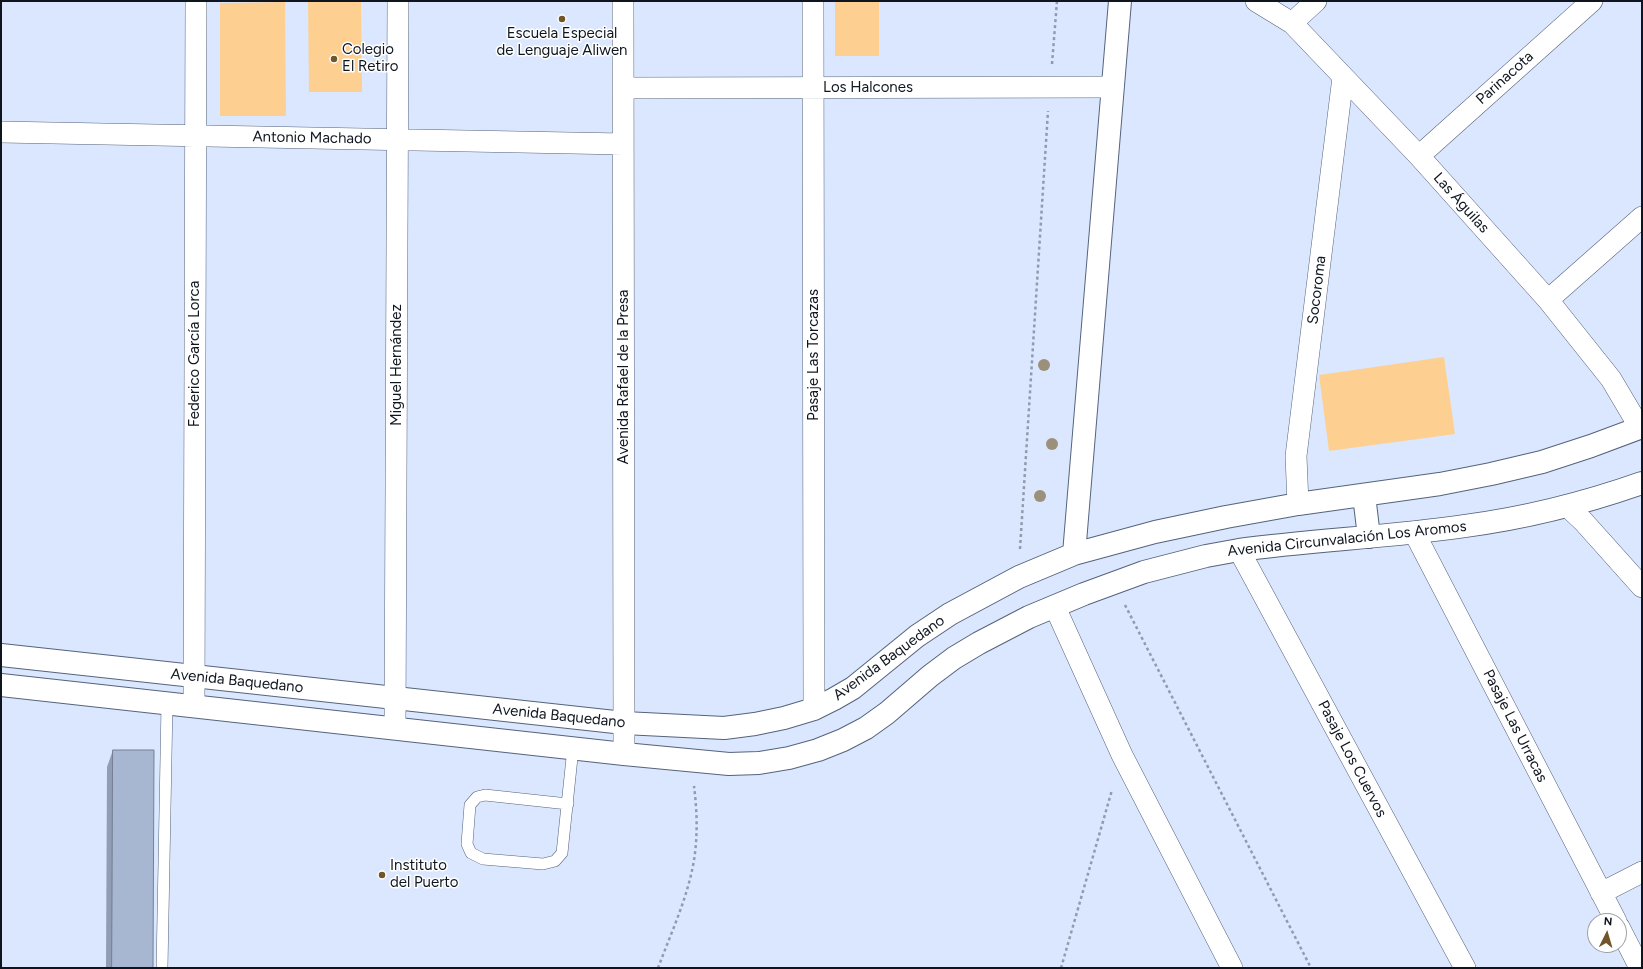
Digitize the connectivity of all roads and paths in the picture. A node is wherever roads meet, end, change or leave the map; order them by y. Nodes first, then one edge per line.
1 (196, 1) edge
2 (398, 1) edge
3 (623, 1) edge
4 (813, 1) edge
5 (1057, 1) edge
6 (1120, 1) edge
7 (1256, 1) edge
8 (1316, 1) edge
9 (1592, 1) edge
10 (1292, 23) junction
11 (1343, 77) junction
12 (1050, 87) junction
13 (1113, 87) junction
14 (623, 88) junction
15 (813, 88) junction
16 (1, 132) edge
17 (196, 135) junction
18 (398, 139) junction
19 (623, 144) junction
20 (1419, 156) junction
21 (1642, 217) edge
22 (1548, 300) junction
23 (1641, 427) edge
24 (1642, 483) edge
25 (1364, 495) junction
26 (1298, 504) junction
27 (1567, 506) junction
28 (1414, 532) junction
29 (1369, 537) junction
30 (1239, 550) junction
31 (1074, 554) junction
32 (1018, 577) junction
33 (1114, 583) junction
34 (1642, 587) edge
35 (1055, 607) junction
36 (1, 655) edge
37 (194, 676) junction
38 (1, 685) edge
39 (396, 698) junction
40 (168, 704) junction
41 (194, 706) junction
42 (814, 709) junction
43 (624, 723) junction
44 (395, 728) junction
45 (573, 748) junction
46 (624, 754) junction
47 (1122, 755) junction
48 (689, 760) junction
49 (568, 804) junction
50 (1642, 872) edge
51 (1601, 893) junction
52 (1612, 913) edge
53 (1627, 943) edge
54 (162, 968) edge
55 (658, 968) edge
56 (1061, 968) edge
57 (1232, 968) edge
58 (1311, 968) edge
59 (1465, 968) edge
60 (1640, 968) edge

1 - 17 street, Federico García Lorca
2 - 18 street, Miguel Hernández
3 - 14 street, Avenida Rafael de la Presa
4 - 15 street, Pasaje Las Torcazas
5 - 12 path
6 - 13 main road
7 - 10 street, Las Águilas
8 - 10 street
9 - 20 street, Parinacota
10 - 11 street, Las Águilas
11 - 20 street, Las Águilas
11 - 26 street, Socoroma
12 - 13 street, Los Halcones
12 - 15 street, Los Halcones
12 - 32 path
13 - 31 main road
14 - 15 street, Los Halcones
14 - 19 street, Avenida Rafael de la Presa
15 - 42 street, Pasaje Las Torcazas
16 - 17 street, Antonio Machado
17 - 18 street, Antonio Machado
17 - 37 street, Federico García Lorca
18 - 19 street, Antonio Machado
18 - 39 street, Miguel Hernández
19 - 43 street, Avenida Rafael de la Presa
20 - 22 street, Las Águilas
21 - 22 street
22 - 23 street, Las Águilas
23 - 25 main road
24 - 27 main road, Avenida Circunvalación Los Aromos
25 - 26 main road
25 - 29 main road
26 - 31 main road
27 - 28 main road, Avenida Circunvalación Los Aromos
27 - 34 street
28 - 29 main road, Avenida Circunvalación Los Aromos
28 - 51 street, Pasaje Las Urracas
29 - 30 main road, Avenida Circunvalación Los Aromos
30 - 33 main road, Avenida Circunvalación Los Aromos
30 - 59 street, Pasaje Los Cuervos
31 - 32 main road, Avenida Baquedano
32 - 42 main road, Avenida Baquedano
33 - 35 main road, Avenida Circunvalación Los Aromos
33 - 58 path
35 - 47 street
35 - 48 main road, Avenida Baquedano
36 - 37 main road, Avenida Baquedano
37 - 39 main road, Avenida Baquedano
37 - 41 street, Federico García Lorca
38 - 40 main road, Avenida Baquedano
39 - 43 main road, Avenida Baquedano
39 - 44 street, Miguel Hernández
40 - 41 main road, Avenida Baquedano
40 - 54 lane
41 - 44 main road, Avenida Baquedano
42 - 43 main road, Avenida Baquedano
43 - 46 street, Avenida Rafael de la Presa
44 - 45 main road, Avenida Baquedano
45 - 46 main road, Avenida Baquedano
45 - 49 lane
46 - 48 main road, Avenida Baquedano
47 - 56 path
47 - 57 street
48 - 55 path
49 - 49 lane
50 - 51 street
51 - 52 street, Pasaje Las Urracas
53 - 60 street

